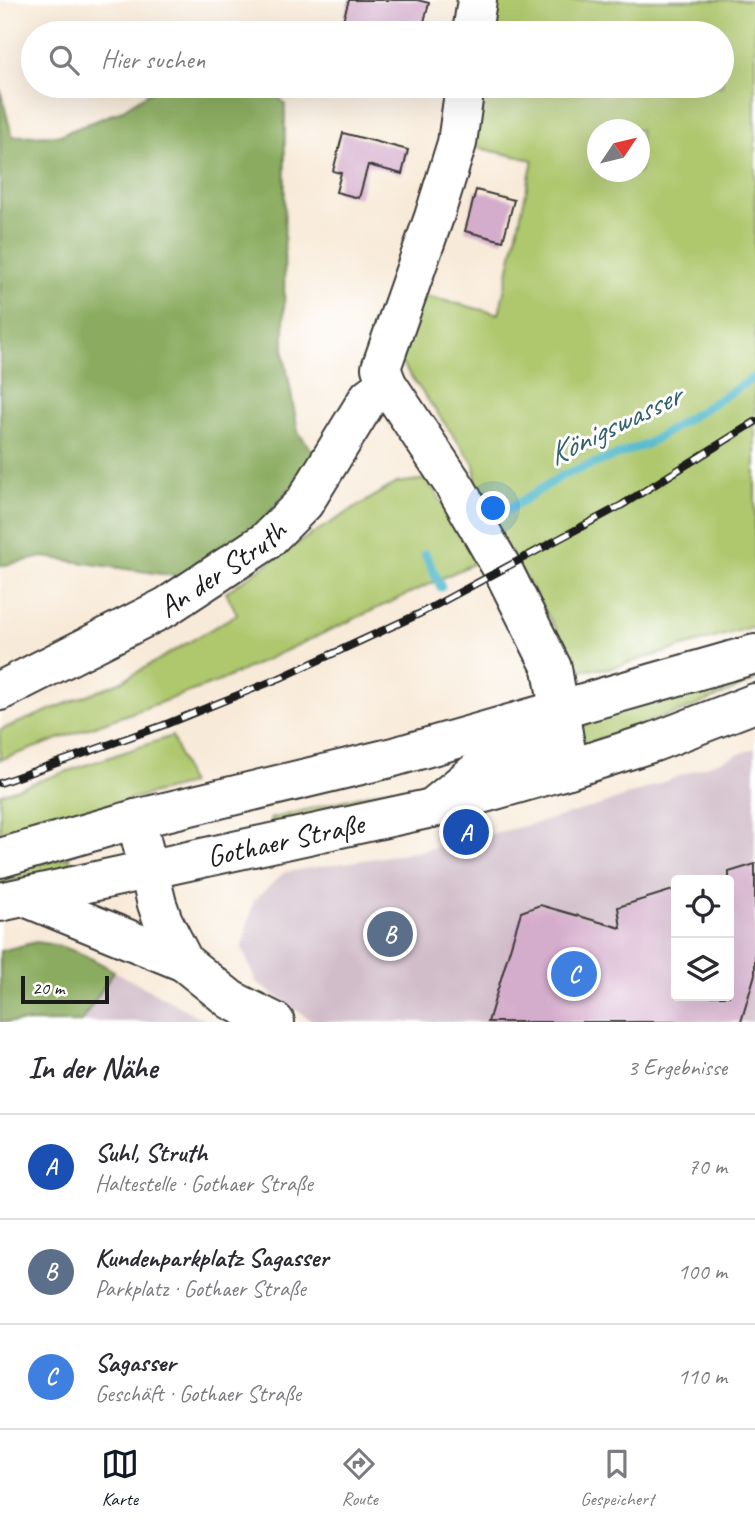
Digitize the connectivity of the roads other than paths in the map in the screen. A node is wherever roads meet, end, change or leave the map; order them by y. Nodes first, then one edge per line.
1 (477, 0) edge
2 (474, 21) edge
3 (463, 98) edge
4 (387, 384) junction
5 (755, 654) edge
6 (0, 691) edge
7 (755, 703) edge
8 (564, 741) junction
9 (136, 819) junction
10 (0, 858) edge
11 (149, 871) junction
12 (12, 900) edge
13 (184, 962) junction
14 (275, 1022) edge

1 - 2 street
3 - 4 street
4 - 6 street, An der Struth
4 - 8 street
5 - 8 street, Gothaer Straße
7 - 8 street, Gothaer Straße
8 - 9 street, Gothaer Straße
8 - 11 street, Gothaer Straße
9 - 10 street, Gothaer Straße
9 - 11 street
11 - 12 street, Gothaer Straße
11 - 13 street
12 - 13 street
13 - 14 street

